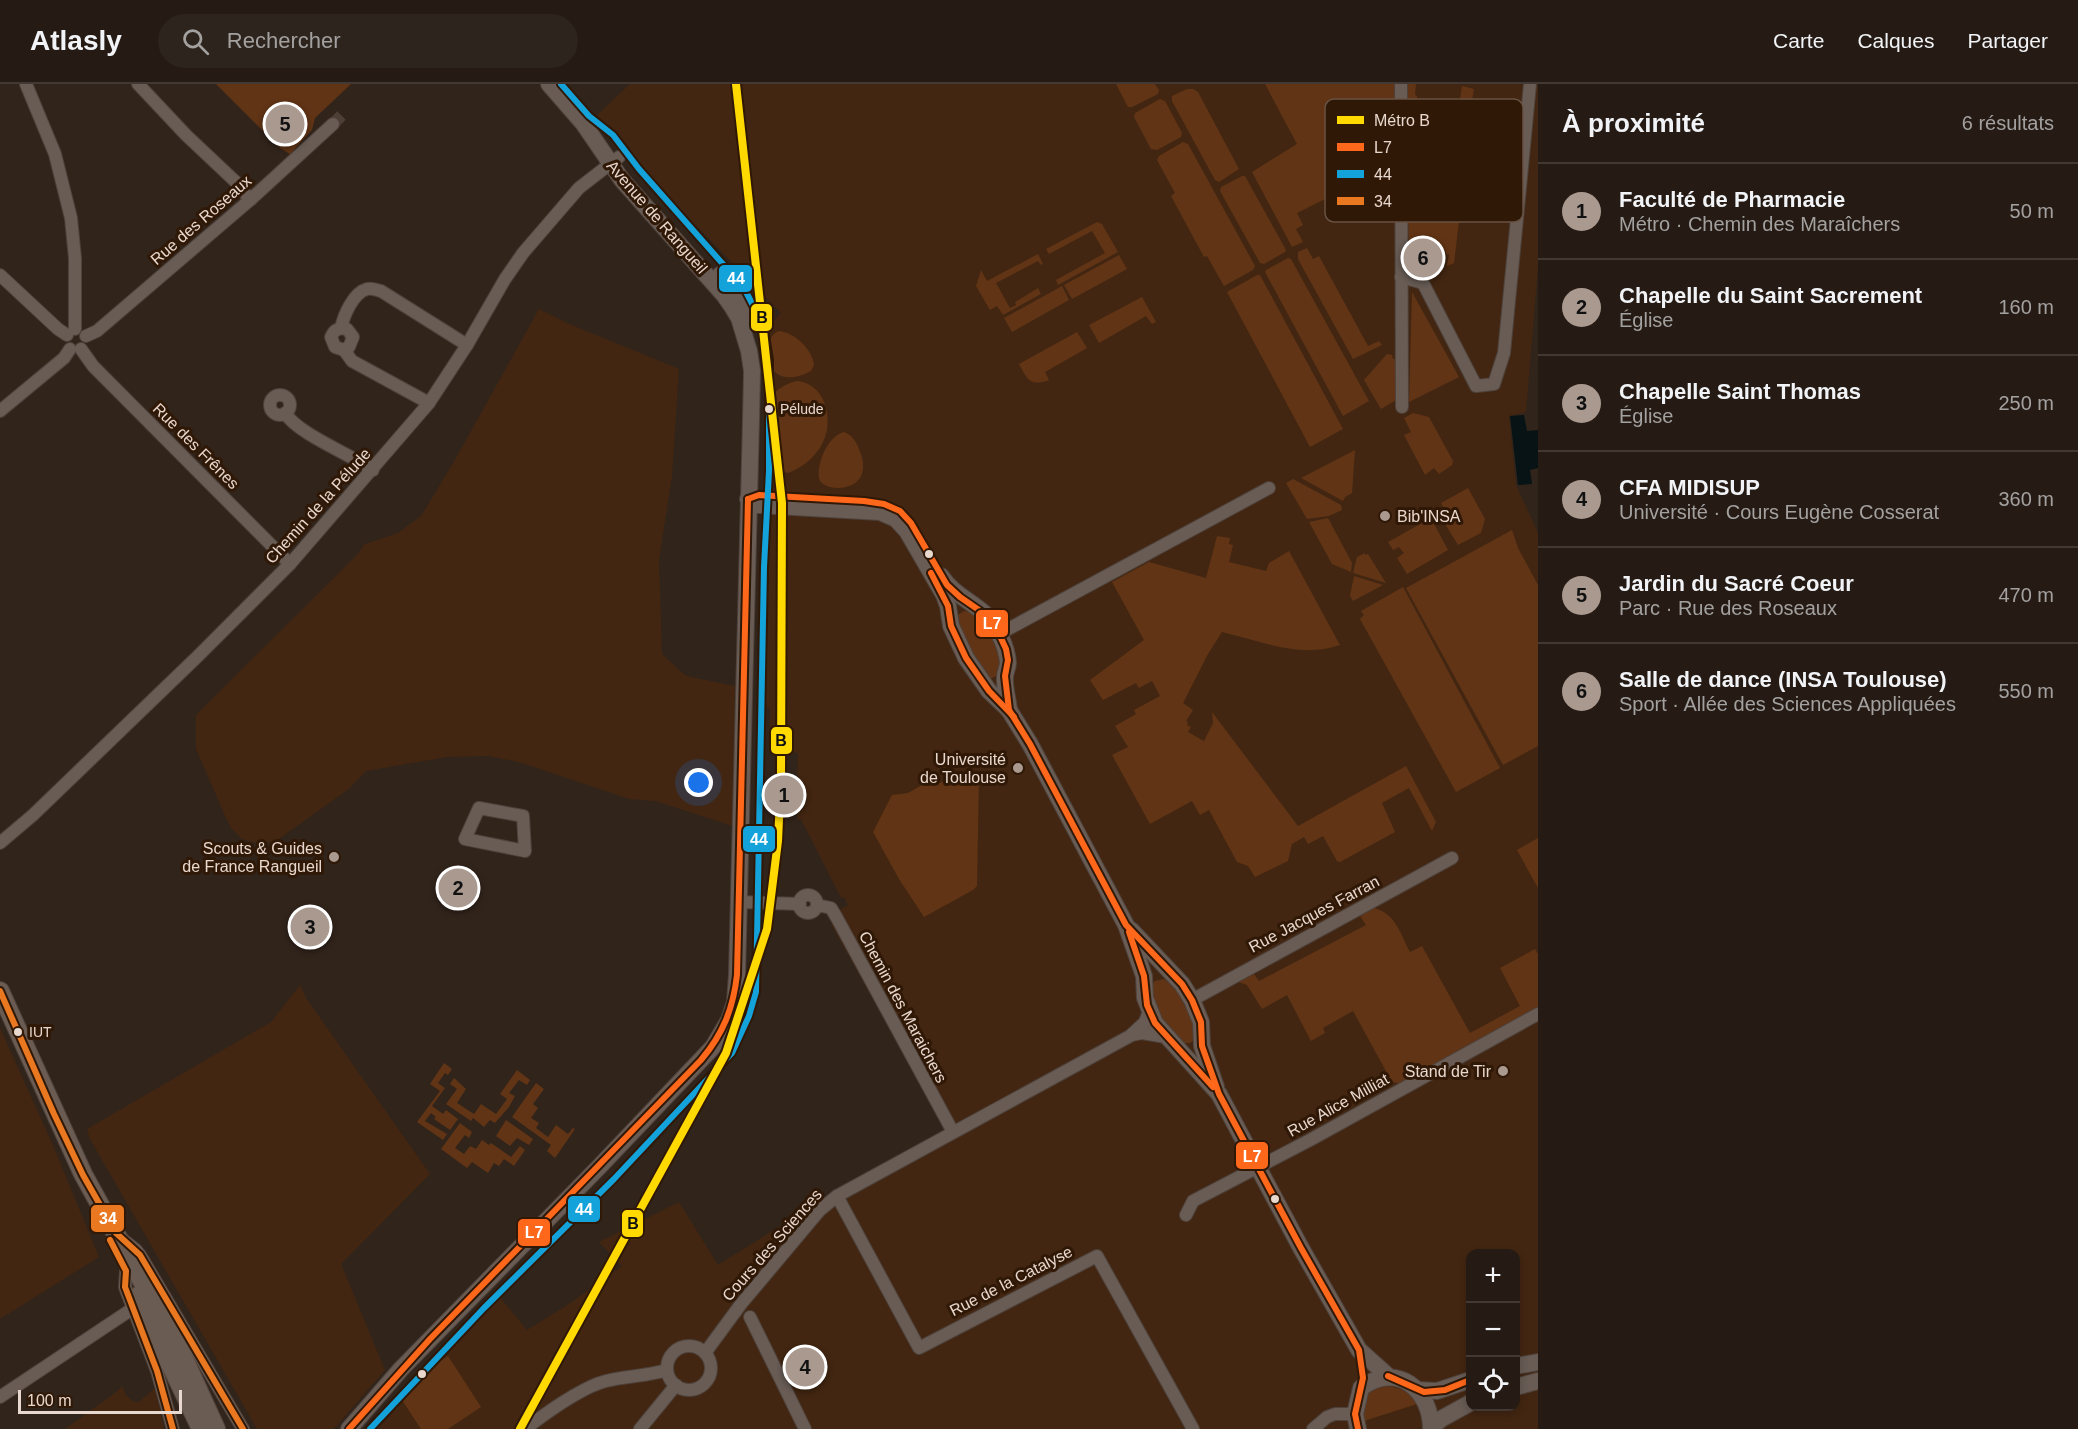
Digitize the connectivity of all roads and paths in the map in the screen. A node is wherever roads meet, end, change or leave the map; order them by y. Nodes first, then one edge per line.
1 (26, 84) edge
2 (138, 84) edge
3 (549, 84) edge
4 (1530, 84) edge
5 (333, 124) tunnel mouth
6 (1523, 156) edge
7 (615, 160) junction
8 (250, 200) junction
9 (1401, 222) edge
10 (1517, 222) edge
11 (1401, 277) junction
12 (2, 282) edge
13 (71, 332) junction
14 (86, 336) junction
15 (467, 345) junction
16 (76, 349) junction
17 (429, 404) junction
18 (1402, 407) dead end
19 (0, 411) edge
20 (285, 413) dead end
21 (373, 470) junction
22 (1269, 488) dead end
23 (755, 500) junction
24 (290, 564) junction
25 (973, 605) junction
26 (950, 613) junction
27 (999, 634) junction
28 (1005, 676) junction
29 (984, 682) junction
30 (1009, 710) junction
31 (479, 808) joint
32 (0, 843) edge
33 (1452, 858) dead end
34 (744, 902) junction
35 (1126, 925) junction
36 (1173, 975) junction
37 (1145, 985) junction
38 (0, 991) edge
39 (1192, 1000) junction
40 (1149, 1011) junction
41 (1538, 1014) edge
42 (1201, 1035) junction
43 (1130, 1036) junction
44 (1171, 1042) junction
45 (1219, 1094) junction
46 (953, 1132) junction
47 (1253, 1170) junction
48 (83, 1174) junction
49 (837, 1196) junction
50 (1186, 1215) dead end
51 (118, 1236) junction
52 (126, 1271) junction
53 (132, 1309) junction
54 (750, 1317) dead end
55 (1359, 1350) junction
56 (705, 1353) junction
57 (1538, 1362) edge
58 (1520, 1364) edge
59 (667, 1370) junction
60 (1388, 1376) junction
61 (1466, 1381) edge
62 (1538, 1381) edge
63 (676, 1385) junction
64 (1520, 1386) edge
65 (1361, 1388) junction
66 (1417, 1390) junction
67 (0, 1397) edge
68 (1466, 1405) edge
69 (1356, 1421) edge
70 (1432, 1428) edge
71 (173, 1429) edge
72 (201, 1429) edge
73 (216, 1429) edge
74 (243, 1429) edge
75 (349, 1429) edge
76 (358, 1429) edge
77 (525, 1429) edge
78 (640, 1429) edge
79 (805, 1429) edge
80 (1193, 1429) edge
81 (1313, 1429) edge

1 - 13 street
2 - 8 street
3 - 7 street, Avenue de Rangueil
4 - 6 street
5 - 8 street, Rue des Roseaux
7 - 15 street, Chemin de la Pélude
7 - 23 street, Avenue de Rangueil
8 - 14 street, Rue des Roseaux
9 - 11 street
10 - 11 street
11 - 18 street
12 - 13 street
13 - 14 street
13 - 16 street
14 - 16 street
15 - 17 street, Chemin de la Pélude
15 - 17 street
16 - 19 street
16 - 24 street, Rue des Frênes
17 - 21 street, Chemin de la Pélude
20 - 21 street
21 - 24 street, Chemin de la Pélude
22 - 27 street
23 - 25 street
23 - 26 street
23 - 34 street, Avenue de Rangueil
24 - 32 street, Chemin de la Pélude
25 - 26 street
25 - 27 street
26 - 29 street
27 - 28 street
28 - 29 street
28 - 30 street
29 - 30 street
30 - 35 street
31 - 31 street
33 - 39 street, Rue Jacques Farran
34 - 46 street, Chemin des Maraichers
34 - 75 street
34 - 76 street
35 - 36 street
35 - 37 street
36 - 37 street
36 - 39 street
37 - 40 street
38 - 48 main road
39 - 42 street
40 - 43 street
40 - 44 street
41 - 47 street, Rue Alice Milliat
42 - 44 street
42 - 45 street
43 - 44 street
43 - 46 street
44 - 45 street
45 - 47 street
46 - 49 street, Cours des Sciences
47 - 50 street, Rue Alice Milliat
47 - 55 street
48 - 51 main road
48 - 52 main road
49 - 56 street, Cours des Sciences
49 - 80 street, Rue de la Catalyse
51 - 73 main road
51 - 74 street
52 - 53 street
52 - 72 main road
53 - 67 street
53 - 71 street
54 - 79 street
55 - 60 street
55 - 65 street
56 - 59 street
56 - 63 street
57 - 58 street
59 - 63 street
59 - 77 street
60 - 65 street
60 - 66 street
61 - 66 street
62 - 64 street
63 - 78 street
65 - 69 street
66 - 70 street
68 - 70 street
69 - 81 street

